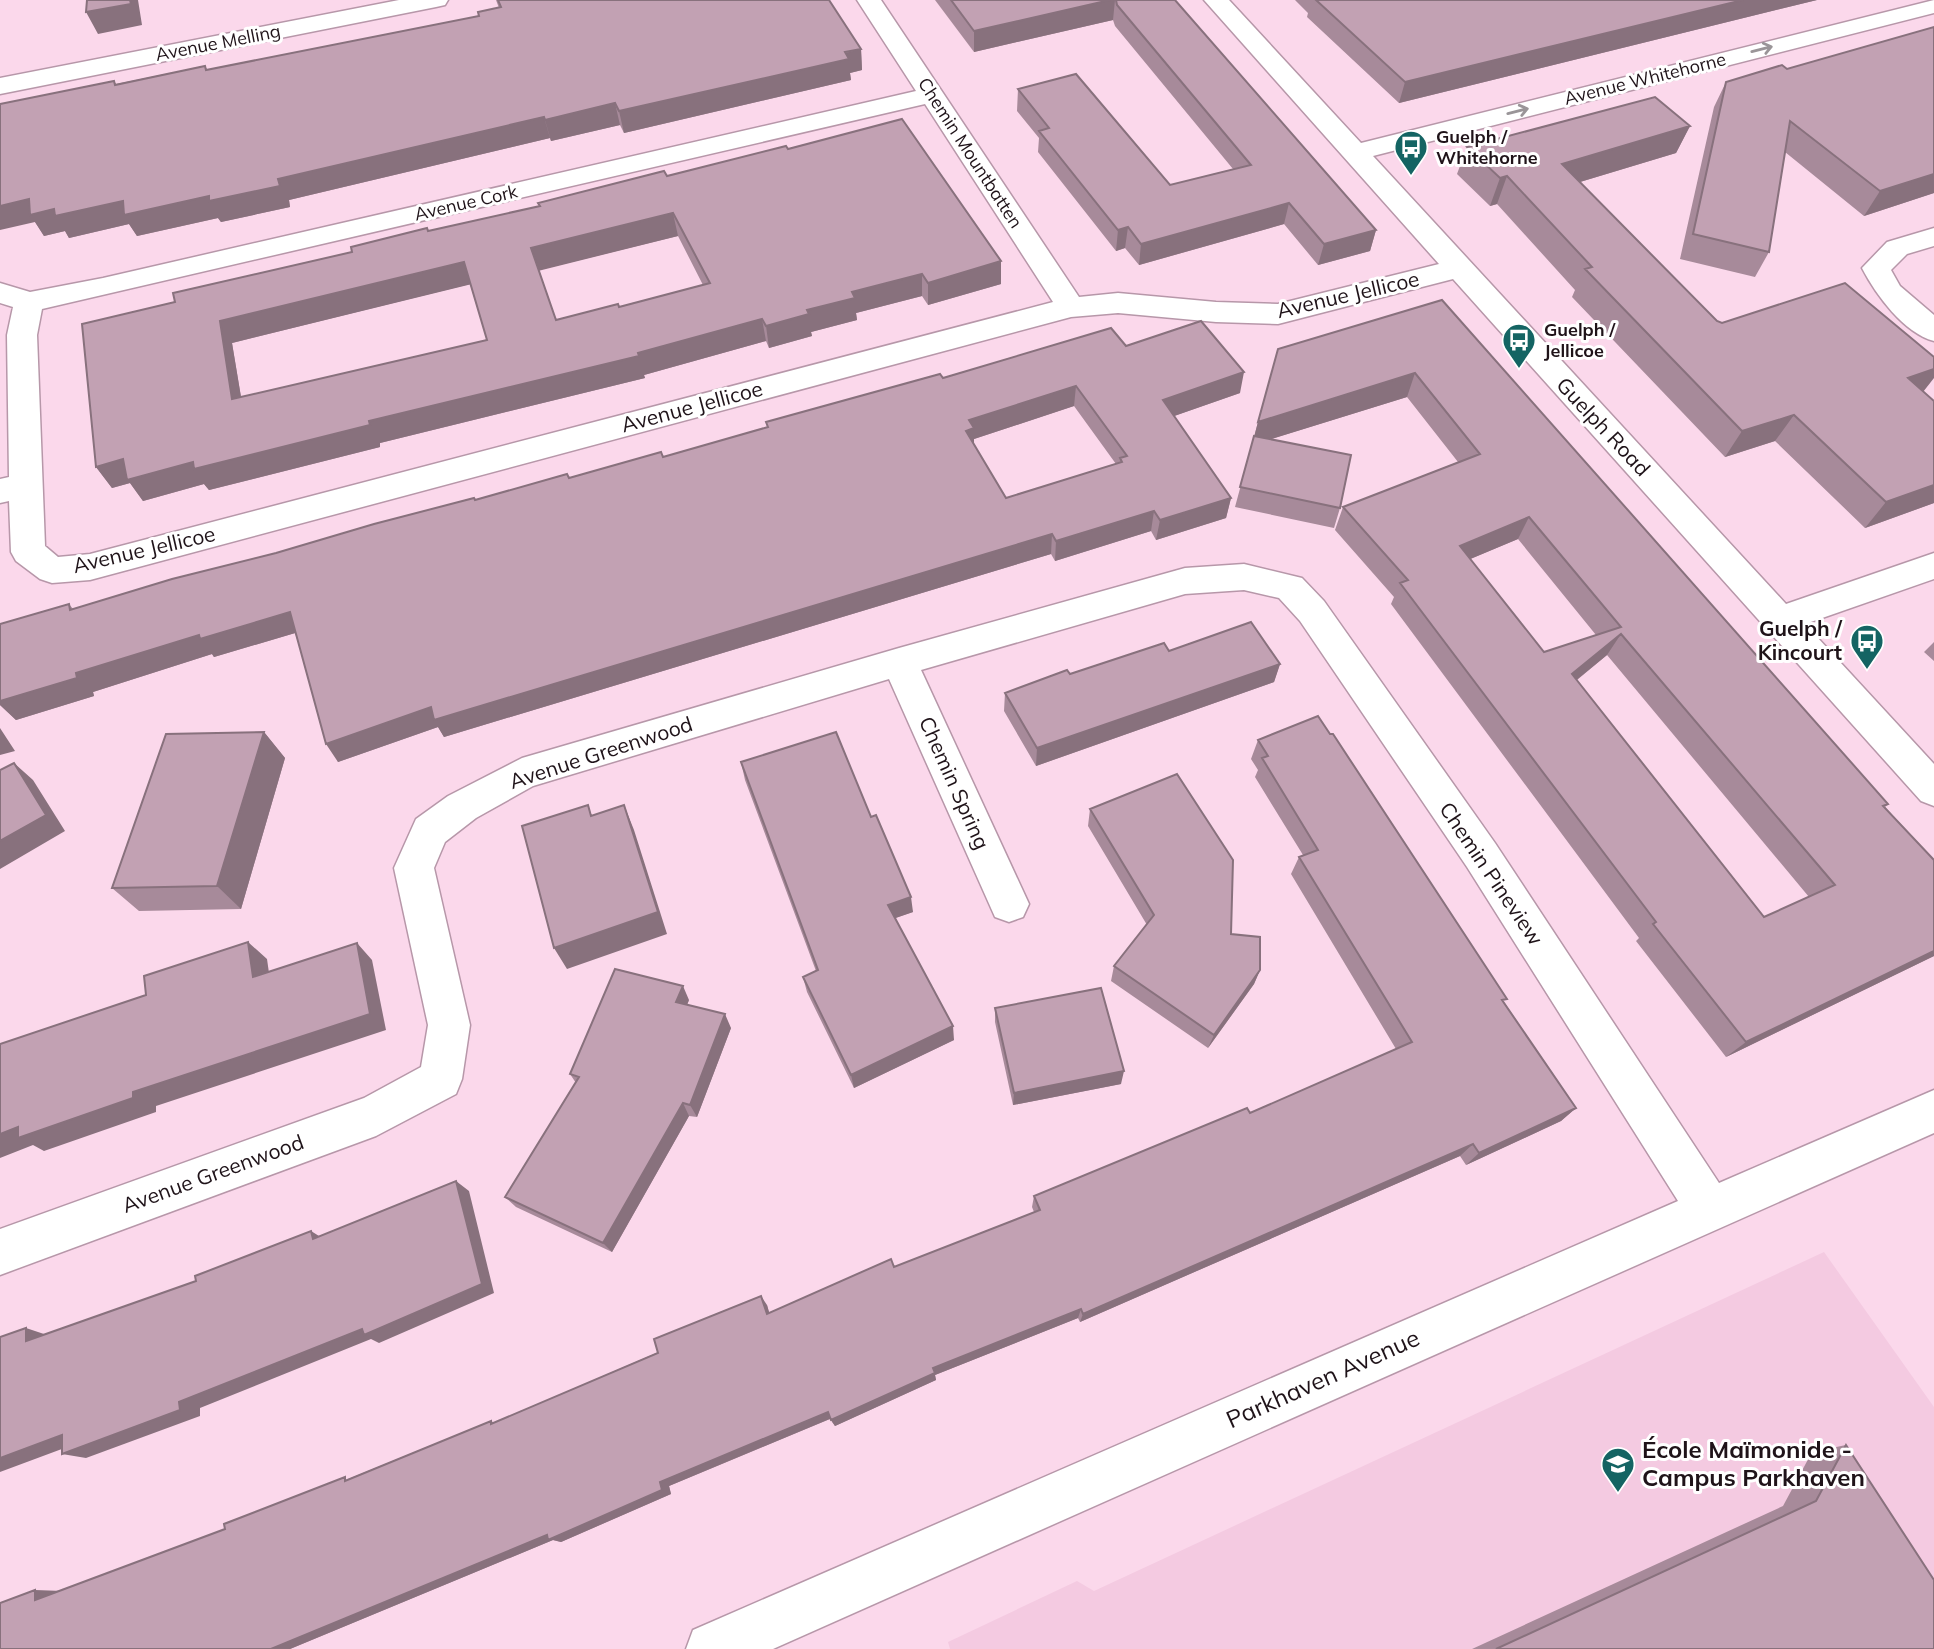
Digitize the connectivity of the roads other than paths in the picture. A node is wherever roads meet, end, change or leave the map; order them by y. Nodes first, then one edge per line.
1 (436, 0) edge
2 (869, 0) edge
3 (1219, 0) edge
4 (1934, 6) edge
5 (0, 86) edge
6 (932, 95) junction
7 (1357, 152) junction
8 (1934, 237) edge
9 (1457, 269) junction
10 (15, 298) edge
11 (1071, 307) junction
12 (1934, 331) edge
13 (13, 488) edge
14 (1934, 566) edge
15 (1244, 577) joint
16 (1781, 619) junction
17 (899, 662) junction
18 (1934, 790) edge
19 (1009, 904) dead end
20 (1934, 1111) edge
21 (1709, 1208) junction
22 (0, 1252) edge
23 (712, 1649) edge

1 - 5 street, Avenue Melling
2 - 6 street, Chemin Mountbatten
3 - 7 street, Guelph Road
7 -> 4 street, Avenue Whitehorne
6 - 10 street, Avenue Cork
6 - 11 street, Chemin Mountbatten
7 - 9 street, Guelph Road
8 - 12 street
9 - 11 street, Avenue Jellicoe
9 - 16 street, Guelph Road
10 - 13 street, Avenue Jellicoe
11 - 13 street, Avenue Jellicoe
14 - 16 street
15 - 17 street, Avenue Greenwood
15 - 21 street, Chemin Pineview
16 - 18 street, Guelph Road
17 - 19 street, Chemin Spring
17 - 22 street, Avenue Greenwood
20 - 21 street, Parkhaven Avenue
21 - 23 street, Parkhaven Avenue

